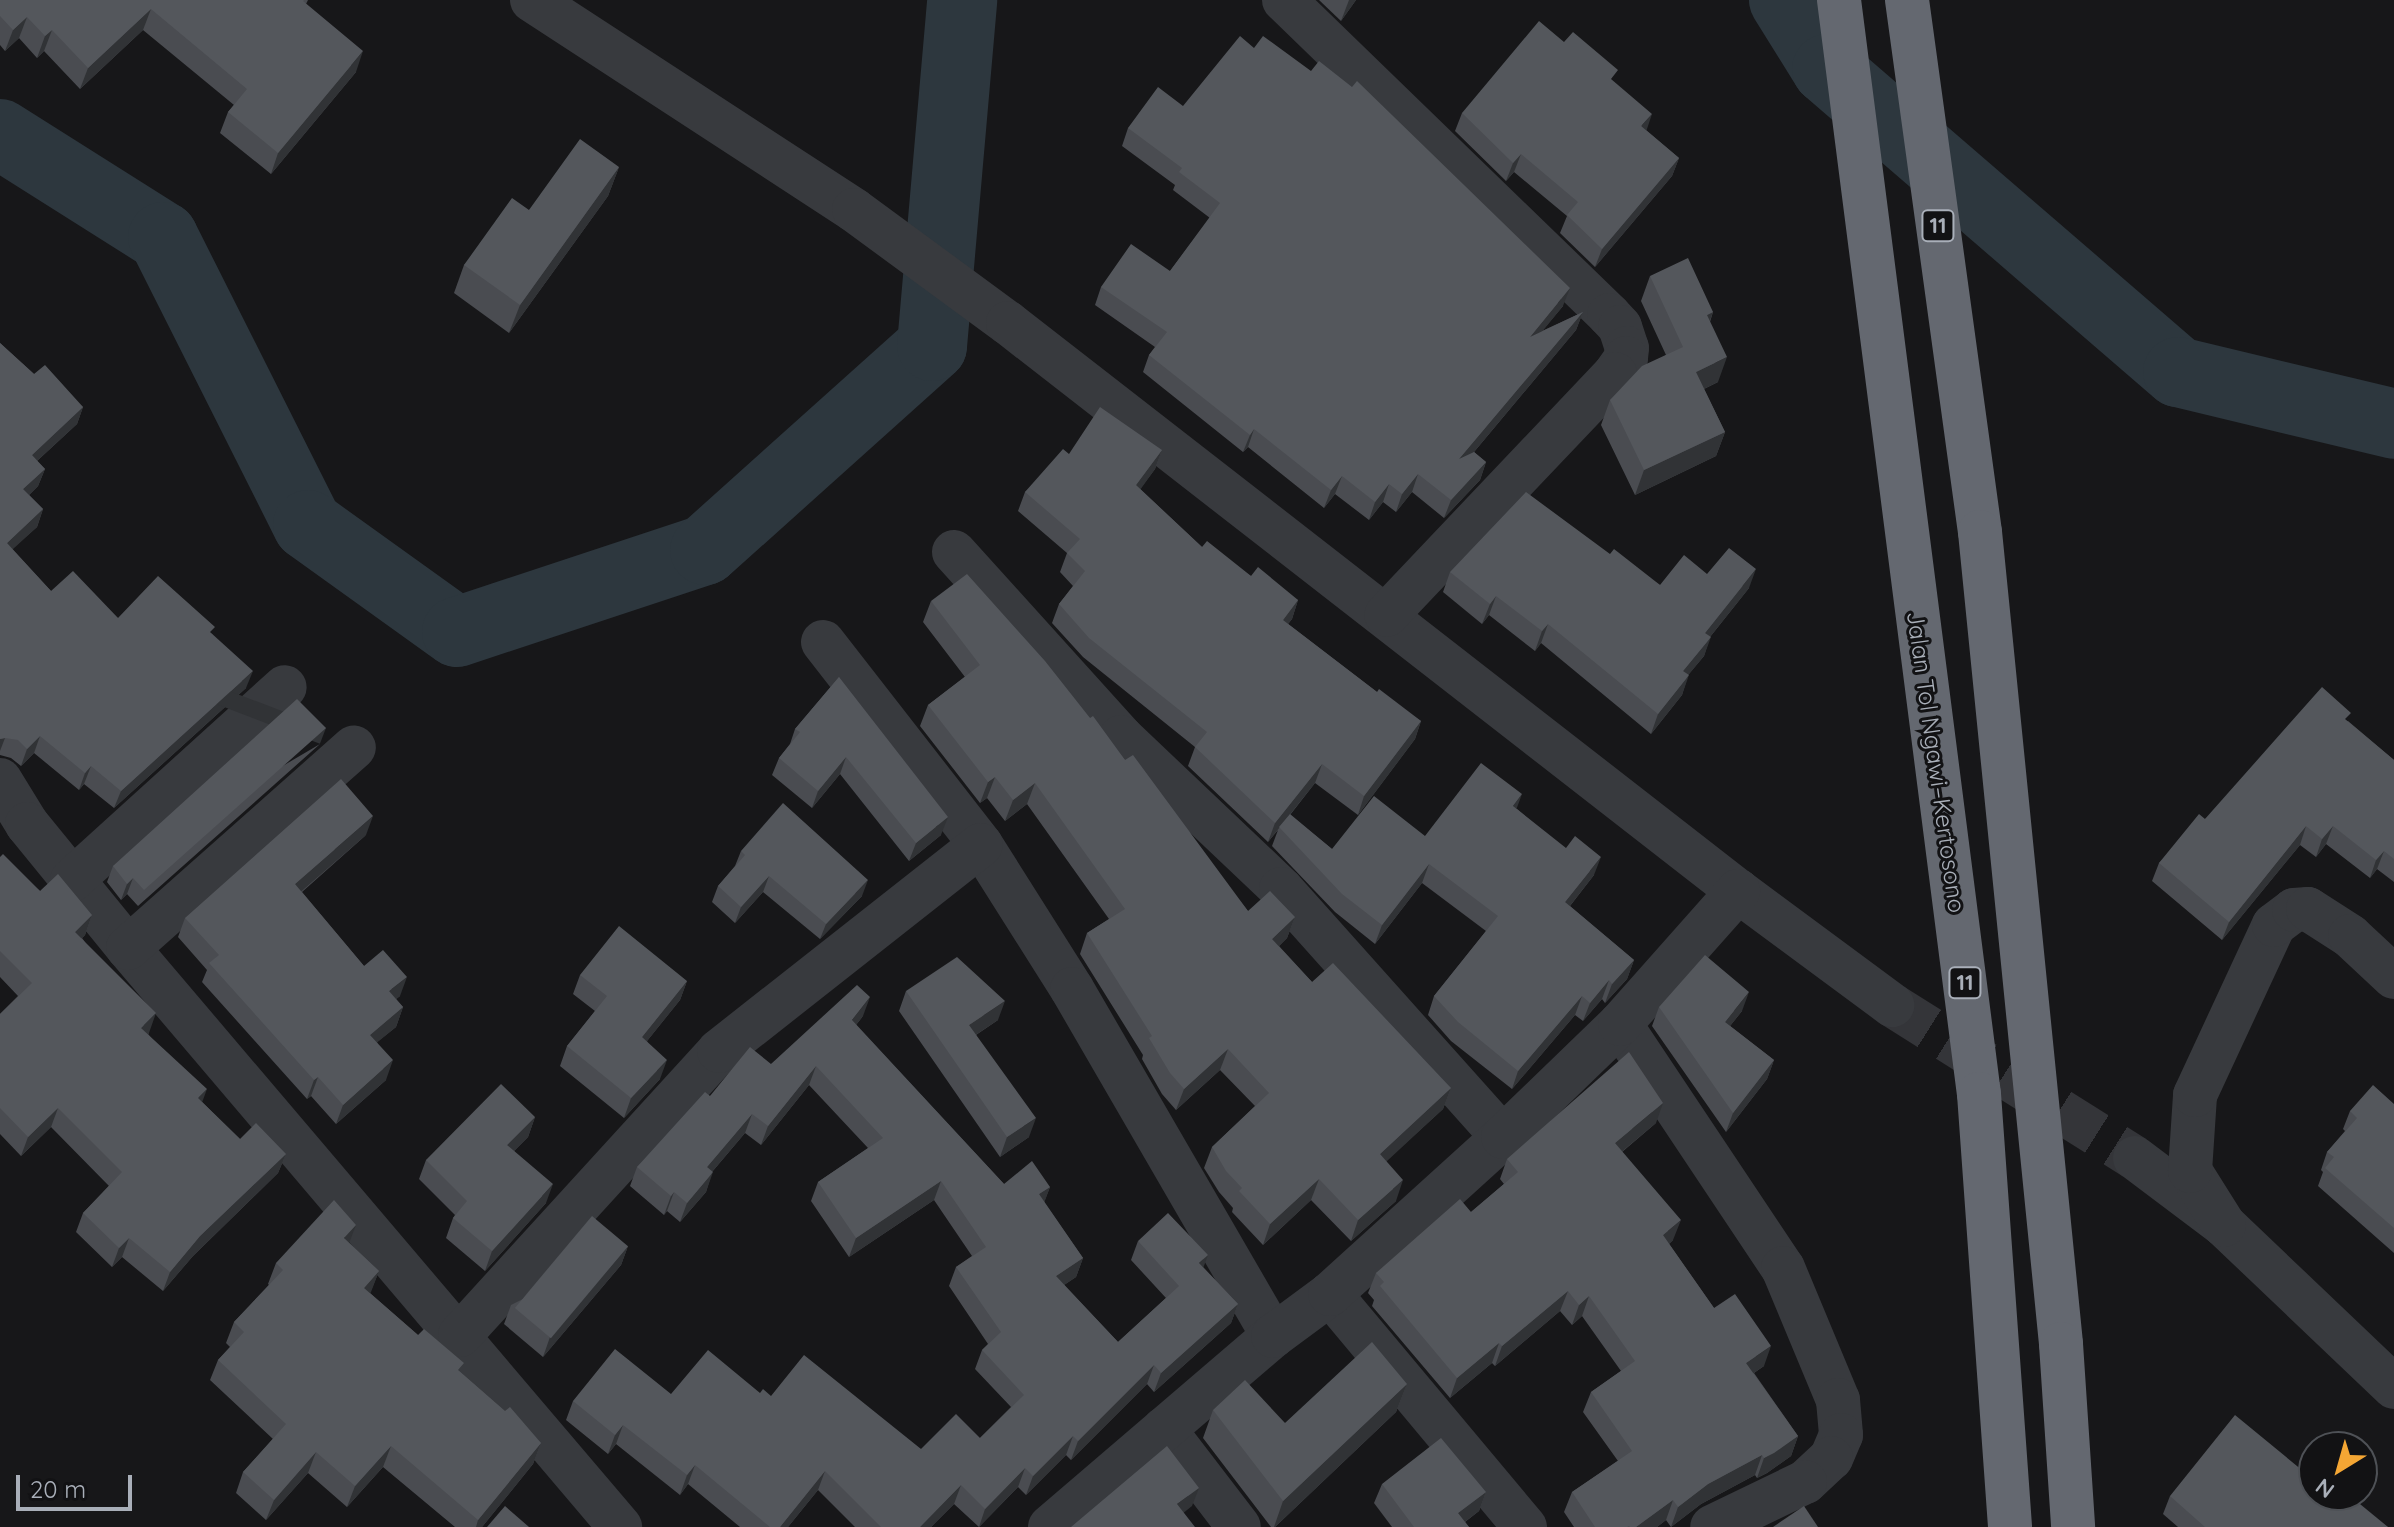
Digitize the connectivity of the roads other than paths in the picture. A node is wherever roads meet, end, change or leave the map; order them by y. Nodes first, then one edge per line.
1 (532, 0) edge
2 (1284, 0) edge
3 (1839, 0) edge
4 (1907, 0) edge
5 (954, 552) dead end
6 (1386, 615) junction
7 (823, 642) dead end
8 (285, 687) dead end
9 (354, 747) dead end
10 (0, 780) edge
11 (13, 836) edge
12 (981, 845) junction
13 (72, 880) junction
14 (1738, 891) junction
15 (128, 948) junction
16 (2394, 977) edge
17 (1892, 1005) tunnel mouth
18 (1620, 1024) junction
19 (1503, 1137) junction
20 (2135, 1158) tunnel mouth
21 (2224, 1225) junction
22 (1330, 1294) junction
23 (460, 1335) junction
24 (1273, 1336) junction
25 (2394, 1387) edge
26 (1164, 1429) junction
27 (620, 1527) edge
28 (1050, 1527) edge
29 (1239, 1527) edge
30 (1525, 1527) edge
31 (1712, 1527) edge
32 (2010, 1527) edge
33 (2073, 1527) edge

1 - 6 street
2 - 6 street
3 - 32 highway, Jalan Tol Ngawi–Kertosono / 11
4 - 33 highway, 11
5 - 19 street
6 - 14 street
7 - 12 street
8 - 13 street
9 - 15 street
10 - 11 street
11 - 13 street
12 - 23 street
12 - 24 street
13 - 15 street
14 - 17 street
14 - 18 street
15 - 23 street
16 - 21 street
18 - 19 street
18 - 31 street
19 - 22 street
20 - 21 street
21 - 25 street
22 - 24 street
22 - 30 street
23 - 27 street
24 - 26 street
26 - 28 street
26 - 29 street

